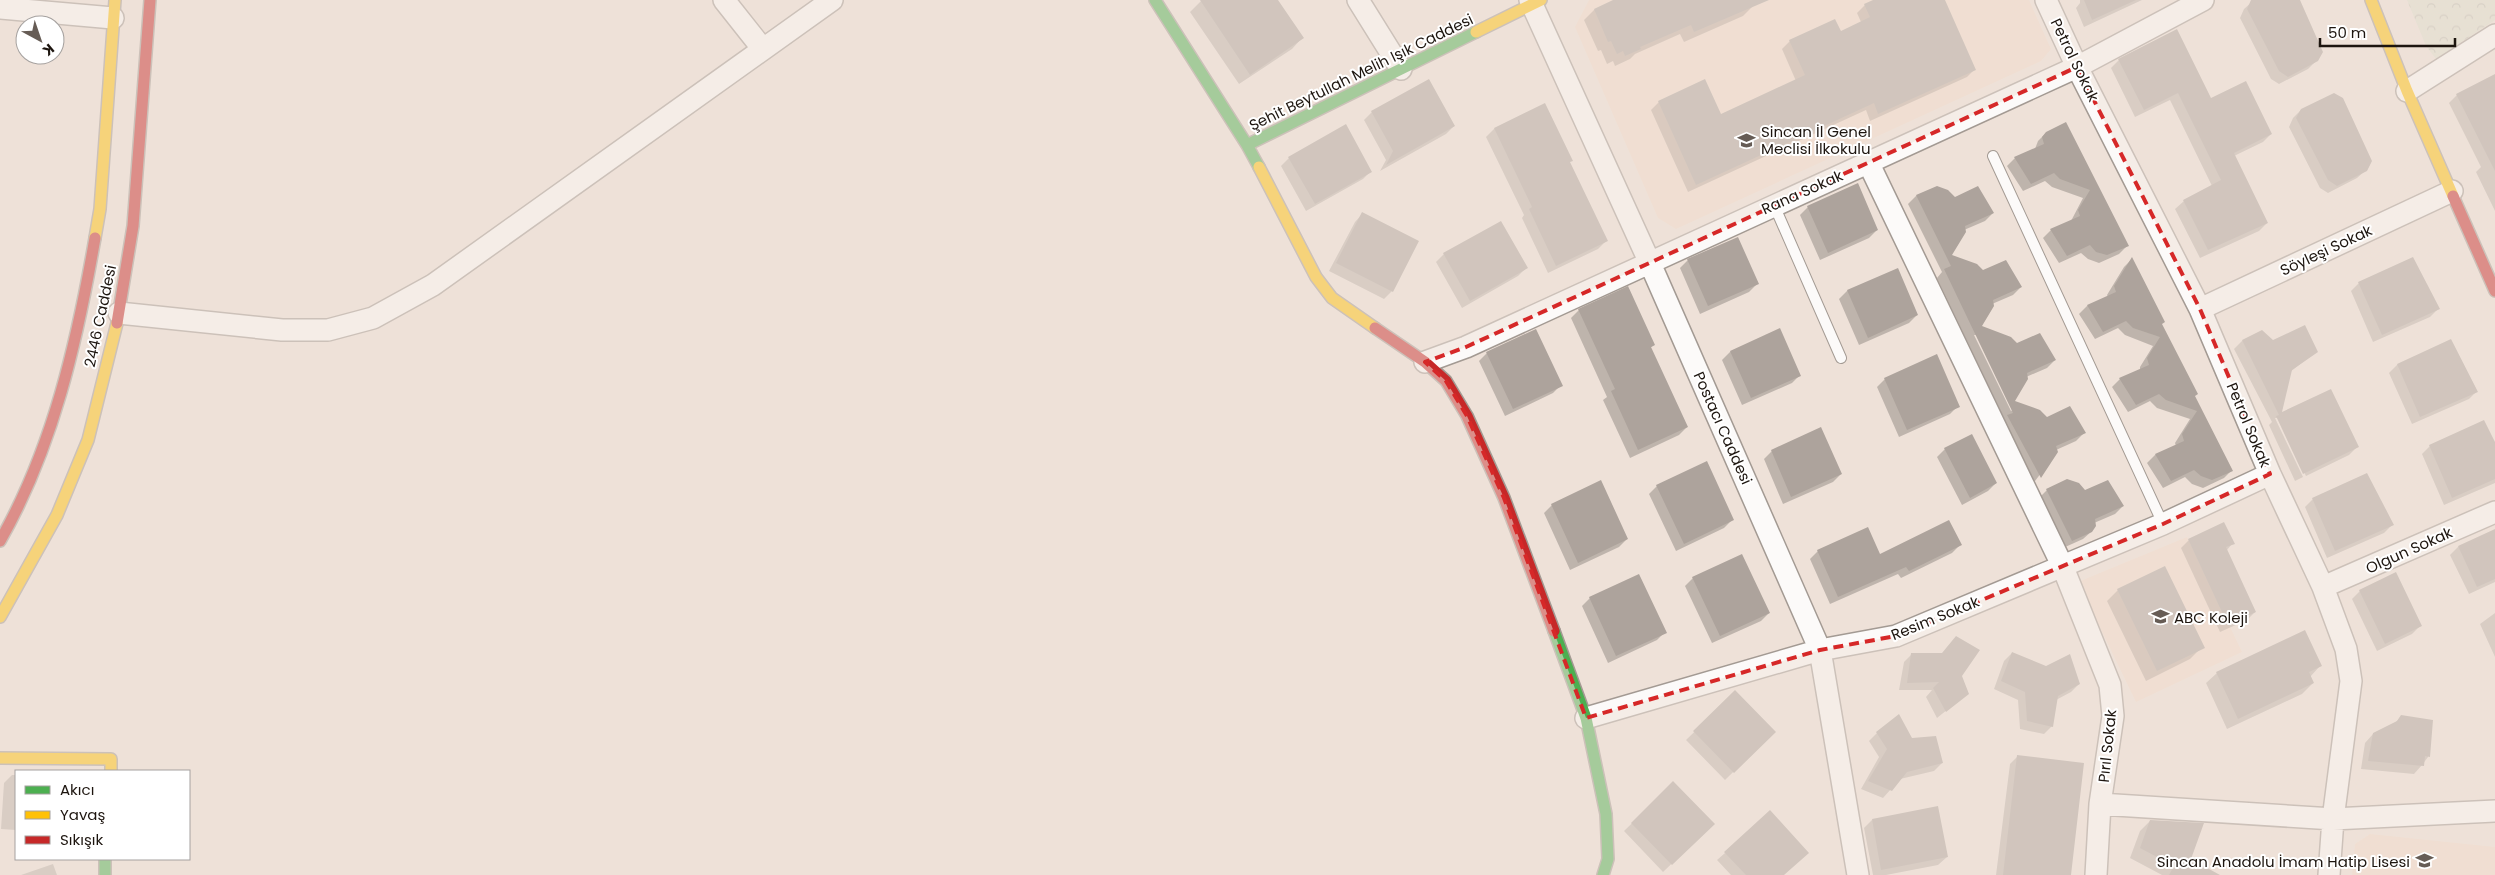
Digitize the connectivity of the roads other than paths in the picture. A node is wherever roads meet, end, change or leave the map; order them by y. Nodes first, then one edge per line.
1 (150, 0) edge
2 (724, 0) edge
3 (832, 0) edge
4 (1155, 0) edge
5 (1358, 0) edge
6 (2046, 0) edge
7 (2203, 0) edge
8 (2371, 0) edge
9 (1534, 2) edge
10 (0, 8) edge
11 (114, 9) edge
12 (2495, 35) edge
13 (762, 48) junction
14 (2076, 67) junction
15 (1400, 69) junction
16 (2407, 90) junction
17 (1247, 145) junction
18 (1993, 156) dead end
19 (1868, 162) junction
20 (2452, 190) junction
21 (1774, 205) junction
22 (1650, 261) junction
23 (2495, 291) edge
24 (2200, 309) junction
25 (119, 313) junction
26 (1841, 358) dead end
27 (1425, 362) junction
28 (2270, 474) junction
29 (2495, 512) edge
30 (2163, 524) junction
31 (0, 541) edge
32 (2062, 565) junction
33 (2323, 588) junction
34 (0, 617) edge
35 (1820, 650) junction
36 (1586, 718) junction
37 (0, 758) edge
38 (111, 770) edge
39 (2100, 804) junction
40 (2495, 811) edge
41 (2333, 819) junction
42 (106, 860) edge
43 (104, 875) edge
44 (1603, 875) edge
45 (1858, 875) edge
46 (2096, 875) edge
47 (2329, 875) edge

1 - 25 street, 2446 Caddesi
2 - 13 street
3 - 13 street
4 - 17 street
5 - 15 street
6 - 14 street, Petrol Sokak
7 - 14 street, Rana Sokak
8 - 16 street
9 - 15 street, Şehit Beytullah Melih Işık Caddesi
9 - 22 street, Postacı Caddesi
10 - 11 street
11 - 31 street, 2446 Caddesi
12 - 16 street
13 - 25 street
14 - 19 street, Rana Sokak
14 - 24 street, Petrol Sokak
15 - 17 street, Şehit Beytullah Melih Işık Caddesi
16 - 20 street
17 - 27 street
18 - 30 lane
19 - 21 street, Rana Sokak
19 - 32 street, Pırıl Sokak
20 - 23 street
20 - 24 street, Söyleşi Sokak
21 - 22 street, Rana Sokak
21 - 26 lane
22 - 27 street, Rana Sokak
22 - 35 street, Postacı Caddesi
24 - 28 street, Petrol Sokak
25 - 34 street, 2446 Caddesi
27 - 36 street
28 - 30 street, Resim Sokak
28 - 33 street, Petrol Sokak
29 - 33 street, Olgun Sokak
30 - 32 street, Resim Sokak
32 - 35 street, Resim Sokak
32 - 39 street, Pırıl Sokak
33 - 41 street, Petrol Sokak
35 - 36 street, Resim Sokak
35 - 45 street, Postacı Caddesi
36 - 44 street
37 - 38 street
39 - 41 street
39 - 46 street, Pırıl Sokak
40 - 41 street
41 - 47 street, Petrol Sokak
42 - 43 street

